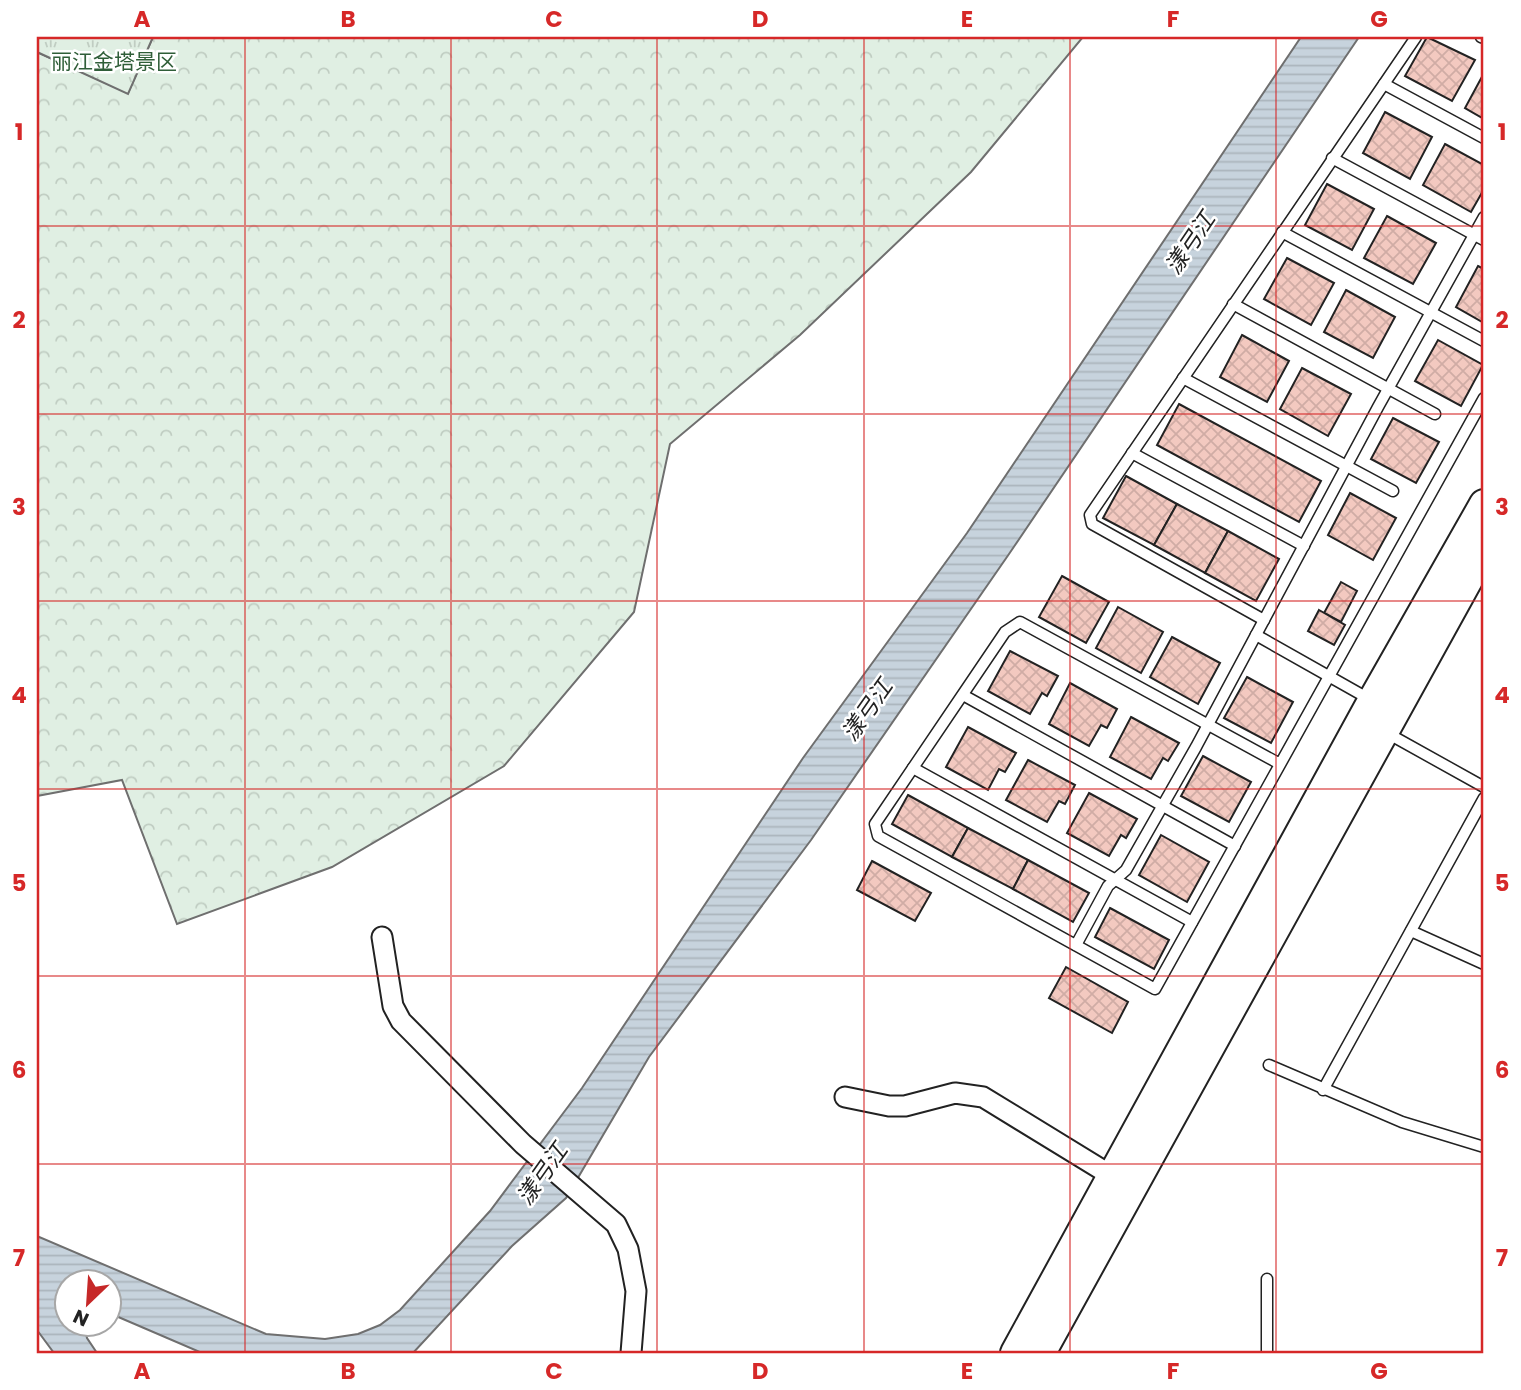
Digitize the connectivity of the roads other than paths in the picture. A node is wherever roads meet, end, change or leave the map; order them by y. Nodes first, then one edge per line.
1 (1416, 37) edge
2 (1384, 83) junction
3 (1484, 138) edge
4 (1332, 158) junction
5 (1484, 217) edge
6 (1282, 232) junction
7 (1474, 235) junction
8 (1484, 240) edge
9 (1233, 304) junction
10 (1431, 312) junction
11 (1484, 341) edge
12 (1183, 378) junction
13 (1388, 388) junction
14 (1484, 398) edge
15 (1435, 414) dead end
16 (1132, 453) junction
17 (1346, 466) junction
18 (1393, 491) dead end
19 (1484, 504) edge
20 (1304, 546) junction
21 (1484, 551) edge
22 (1264, 620) junction
23 (1256, 635) junction
24 (1329, 676) junction
25 (962, 695) junction
26 (1373, 701) junction
27 (1208, 725) junction
28 (1383, 730) junction
29 (1280, 764) junction
30 (913, 768) junction
31 (1484, 787) edge
32 (1484, 798) edge
33 (1162, 806) junction
34 (1234, 846) junction
35 (1115, 880) junction
36 (1192, 922) junction
37 (1411, 931) junction
38 (382, 937) dead end
39 (1076, 945) junction
40 (1484, 964) edge
41 (1269, 1065) dead end
42 (1323, 1090) junction
43 (845, 1097) dead end
44 (1484, 1147) edge
45 (1112, 1176) junction
46 (1266, 1279) dead end
47 (631, 1353) edge
48 (1015, 1353) edge
49 (1041, 1353) edge
50 (1267, 1353) edge

1 - 2 lane
2 - 3 lane
2 - 4 lane
4 - 6 lane
4 - 7 lane
5 - 7 lane
6 - 9 lane
6 - 10 lane
7 - 8 lane
7 - 10 lane
9 - 12 lane
9 - 13 lane
10 - 11 lane
10 - 13 lane
12 - 16 lane
12 - 17 lane
13 - 15 lane
13 - 17 lane
14 - 24 lane
16 - 20 lane
16 - 22 lane
17 - 18 lane
17 - 20 lane
19 - 26 street
20 - 22 lane
21 - 28 street
22 - 23 lane
23 - 24 lane
23 - 27 lane
24 - 26 lane
24 - 29 lane
25 - 27 lane
25 - 30 lane
25 - 33 lane
26 - 45 street
27 - 29 lane
27 - 33 lane
28 - 31 lane
28 - 49 street
29 - 34 lane
30 - 35 lane
30 - 39 lane
32 - 37 lane
33 - 34 lane
33 - 35 lane
34 - 36 lane
35 - 36 lane
35 - 39 lane
36 - 39 lane
37 - 40 lane
37 - 42 lane
38 - 47 street
41 - 42 lane
42 - 44 lane
43 - 45 street
45 - 48 street
46 - 50 lane

